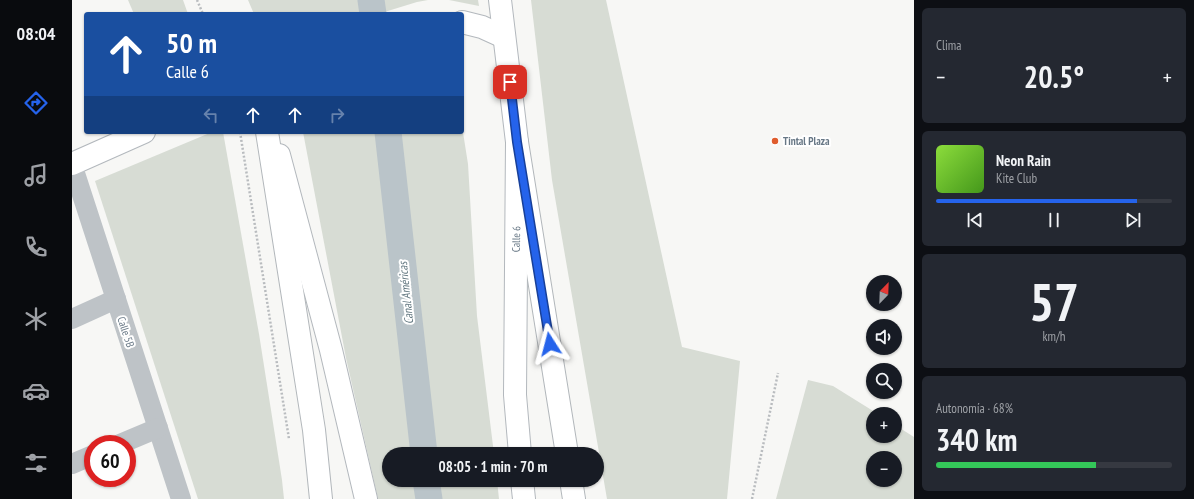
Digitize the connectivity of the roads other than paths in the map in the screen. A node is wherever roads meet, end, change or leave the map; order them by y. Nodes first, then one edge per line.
1 (500, 0) edge
2 (464, 22) edge
3 (504, 37) junction
4 (140, 134) edge
5 (267, 134) edge
6 (273, 134) edge
7 (517, 142) junction
8 (72, 164) edge
9 (116, 299) junction
10 (72, 319) edge
11 (158, 428) junction
12 (136, 437) edge
13 (520, 447) edge
14 (566, 447) edge
15 (84, 459) edge
16 (72, 464) edge
17 (523, 487) edge
18 (572, 487) edge
19 (181, 499) edge
20 (320, 499) edge
21 (366, 499) edge
22 (524, 499) edge
23 (574, 499) edge

1 - 3 street, Calle 6
2 - 3 street
3 - 7 street, Calle 6
4 - 8 street
5 - 20 street
6 - 21 street
7 - 13 street, Calle 6
7 - 14 street
8 - 9 street, Calle 5B
9 - 10 street
9 - 11 street, Calle 5B
11 - 12 street
11 - 19 street, Calle 5B
15 - 16 street
17 - 22 street
18 - 23 street

